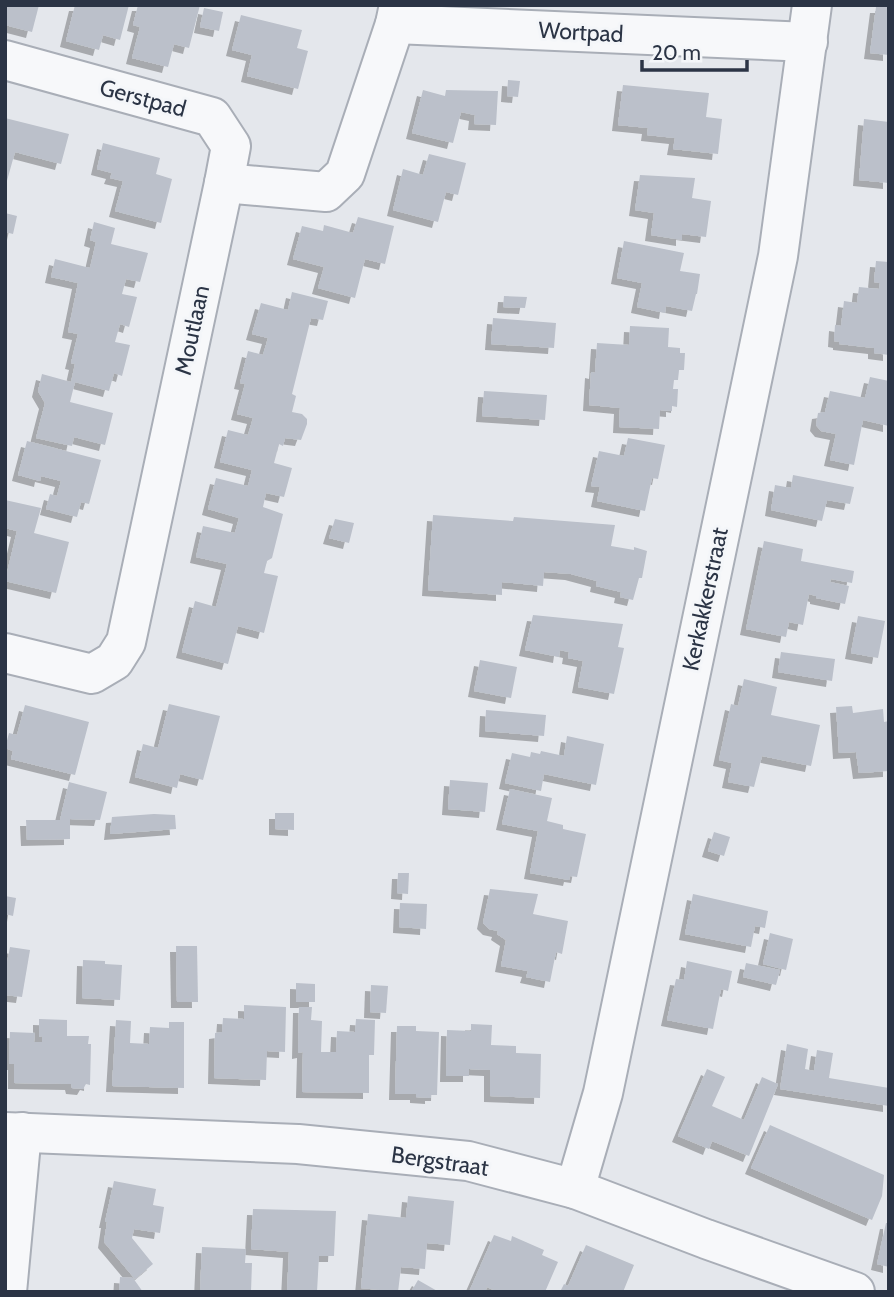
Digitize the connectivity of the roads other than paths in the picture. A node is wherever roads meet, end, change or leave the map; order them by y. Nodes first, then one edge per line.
1 (813, 5) edge
2 (397, 15) edge
3 (808, 43) junction
4 (5, 60) edge
5 (224, 183) junction
6 (5, 653) edge
7 (13, 1132) edge
8 (575, 1189) junction
9 (6, 1292) edge
10 (855, 1292) edge

1 - 3 street, Kerkakkerstraat
2 - 3 street, Wortpad
2 - 5 street
3 - 8 street, Kerkakkerstraat
4 - 5 street, Gerstpad
5 - 6 street, Moutlaan
7 - 8 street, Bergstraat
7 - 9 street
8 - 10 street, Bergstraat

